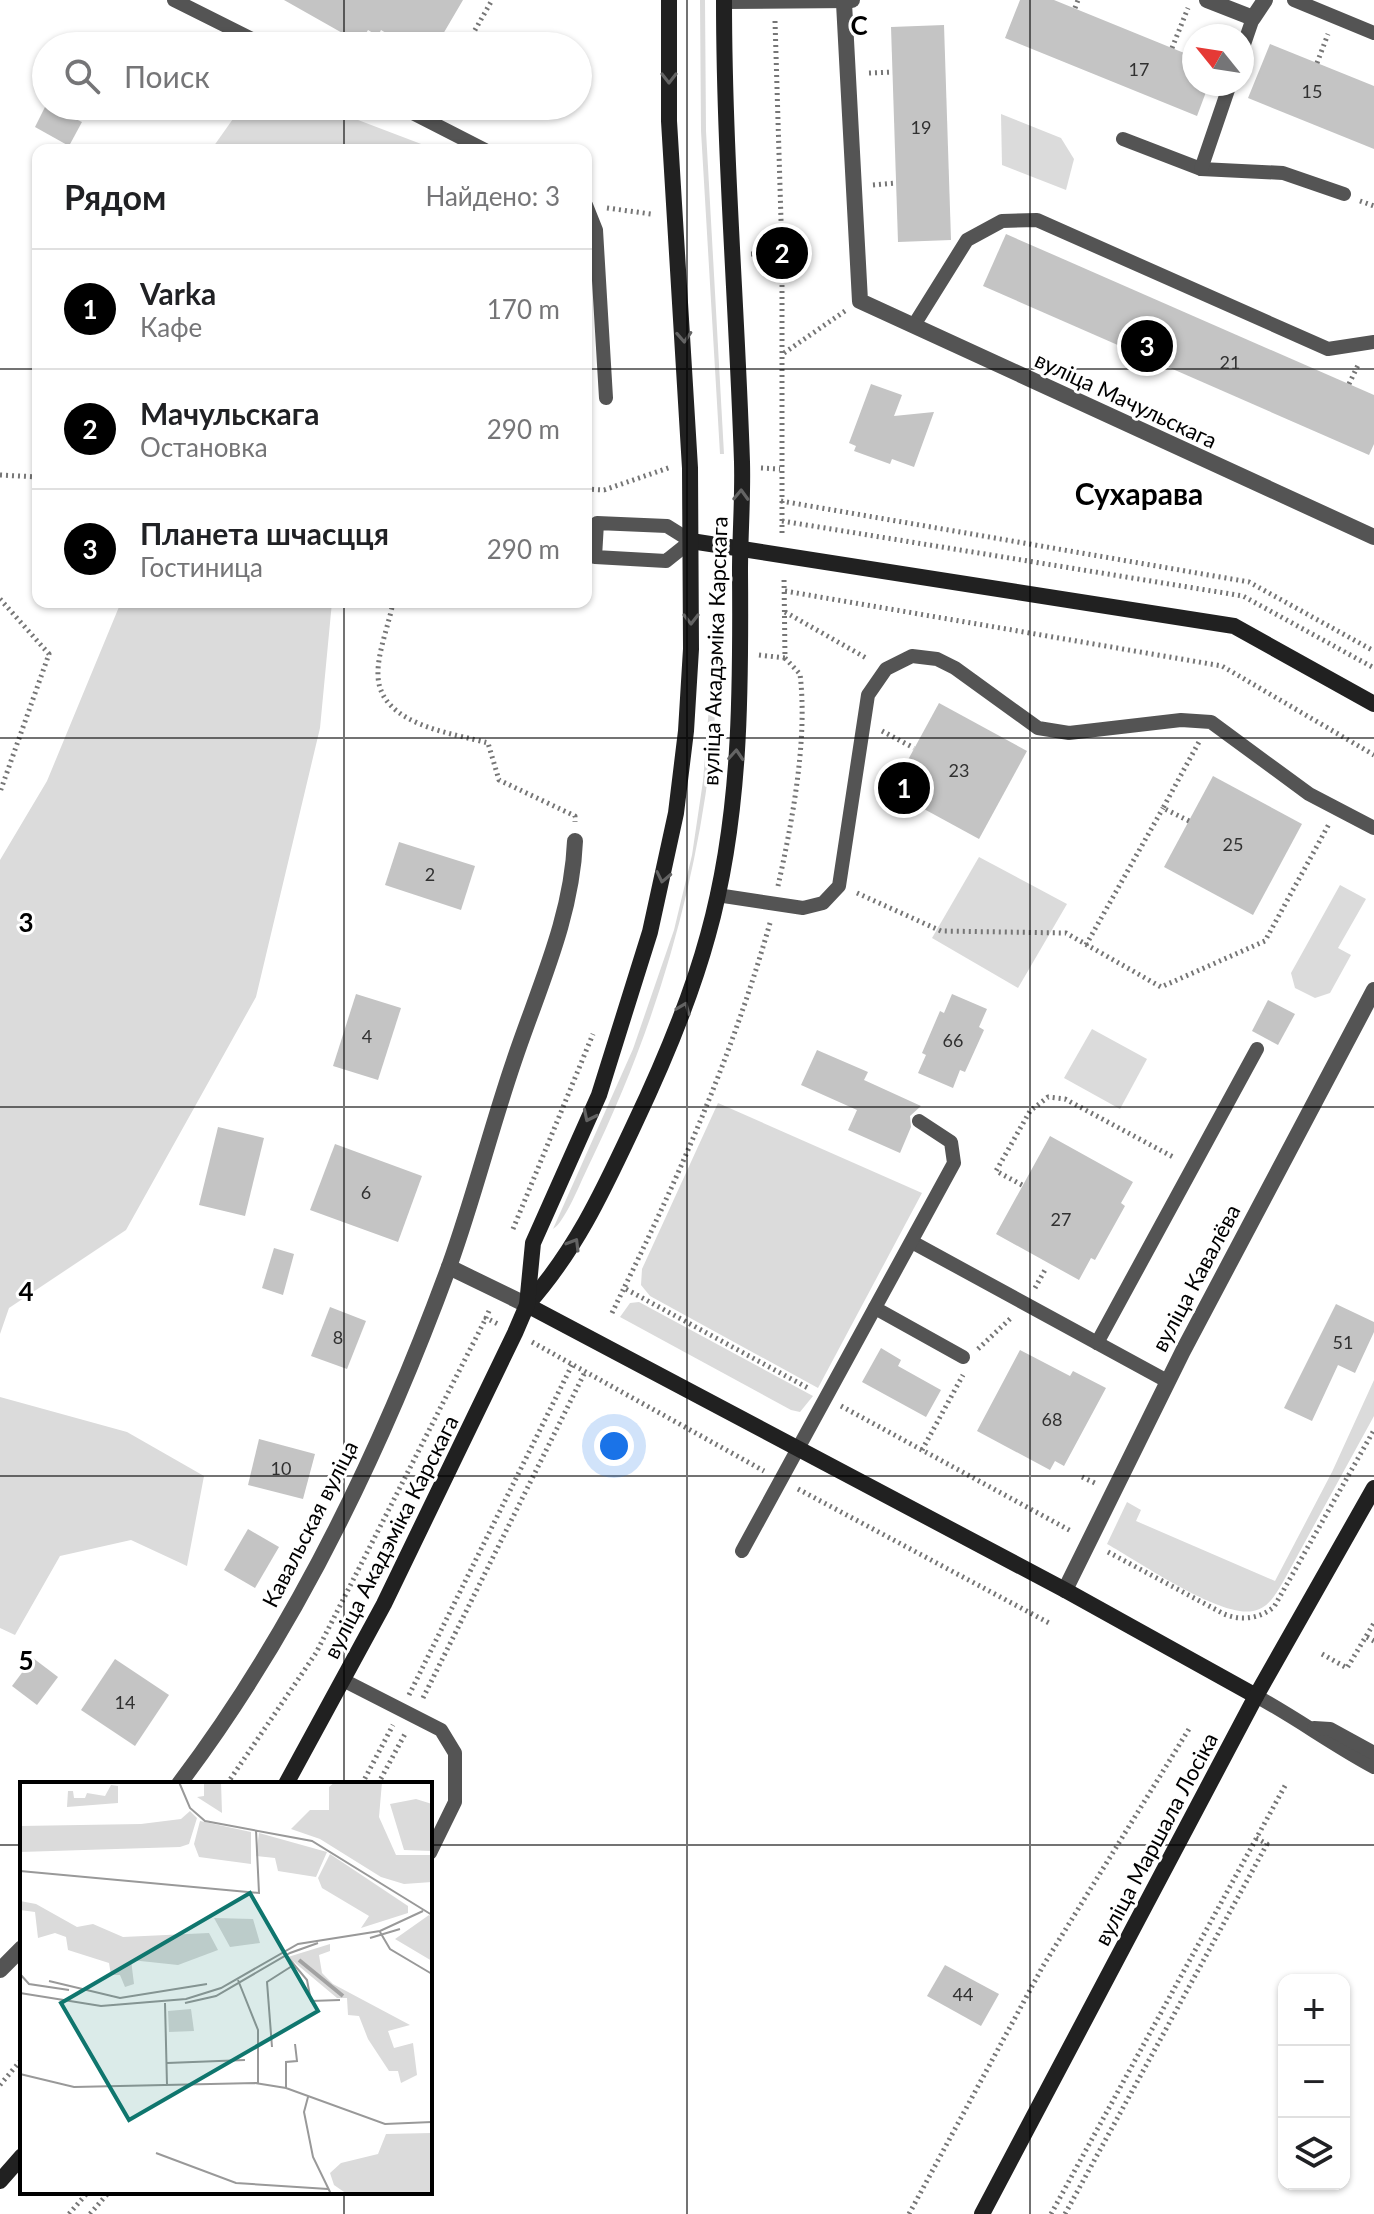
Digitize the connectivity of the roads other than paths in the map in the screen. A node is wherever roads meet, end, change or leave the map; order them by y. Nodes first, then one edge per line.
1 (174, 0) edge
2 (669, 0) edge
3 (724, 0) edge
4 (1207, 0) edge
5 (1265, 0) edge
6 (1294, 0) edge
7 (848, 1) edge
8 (1253, 18) junction
9 (1251, 24) edge
10 (238, 32) edge
11 (1374, 33) edge
12 (1226, 96) edge
13 (426, 120) edge
14 (1123, 139) dead end
15 (473, 144) edge
16 (1201, 169) junction
17 (1344, 194) dead end
18 (592, 220) edge
19 (914, 325) junction
20 (1374, 342) edge
21 (606, 398) dead end
22 (1374, 537) edge
23 (691, 541) junction
24 (740, 547) junction
25 (1374, 704) edge
26 (1374, 828) edge
27 (575, 841) road end
28 (717, 895) junction
29 (1374, 990) edge
30 (1257, 1049) dead end
31 (919, 1121) dead end
32 (912, 1242) junction
33 (449, 1267) junction
34 (527, 1305) junction
35 (875, 1308) junction
36 (1097, 1343) junction
37 (963, 1357) dead end
38 (1167, 1381) junction
39 (799, 1447) junction
40 (1374, 1488) edge
41 (742, 1551) dead end
42 (1065, 1590) junction
43 (343, 1680) junction
44 (1256, 1696) junction
45 (1314, 1728) junction
46 (1374, 1753) edge
47 (1374, 1767) edge
48 (180, 1782) edge
49 (287, 1782) edge
50 (432, 1849) edge
51 (20, 1950) edge
52 (0, 1970) edge
53 (20, 2158) edge
54 (0, 2181) edge
55 (982, 2214) edge

1 - 10 lane
2 -> 23 main road, вуліца Акадэміка Карскага
3 - 7 street
24 -> 3 main road, вуліца Акадэміка Карскага
4 - 8 street
5 - 8 street
6 - 11 lane
7 - 19 street, вуліца Мачульскага
8 - 9 lane
12 - 16 lane
13 - 15 lane
14 - 16 lane
16 - 17 lane
18 - 21 lane
19 - 20 lane
19 - 22 street, вуліца Мачульскага
23 - 23 lane
23 - 24 main road
23 -> 34 main road, вуліца Акадэміка Карскага
24 - 25 main road
28 -> 24 main road, вуліца Акадэміка Карскага
26 - 28 lane
27 - 33 street, Кавальская вуліца
34 -> 28 main road, вуліца Акадэміка Карскага
29 - 38 street, вуліца Кавалёва
30 - 36 lane
31 - 32 lane
32 - 35 lane
32 - 36 lane
33 - 34 street
33 - 48 street, Кавальская вуліца
34 - 39 main road
34 - 43 main road, вуліца Акадэміка Карскага
35 - 37 lane
35 - 39 lane
36 - 38 lane
38 - 42 street, вуліца Кавалёва
39 - 41 lane
39 - 42 main road
40 - 44 main road, вуліца Маршала Лосіка
42 - 44 main road
43 - 49 main road, вуліца Акадэміка Карскага
43 - 50 lane
44 - 45 lane
44 - 55 main road, вуліца Маршала Лосіка
45 - 46 lane
45 - 47 lane
51 - 52 street
53 - 54 main road

